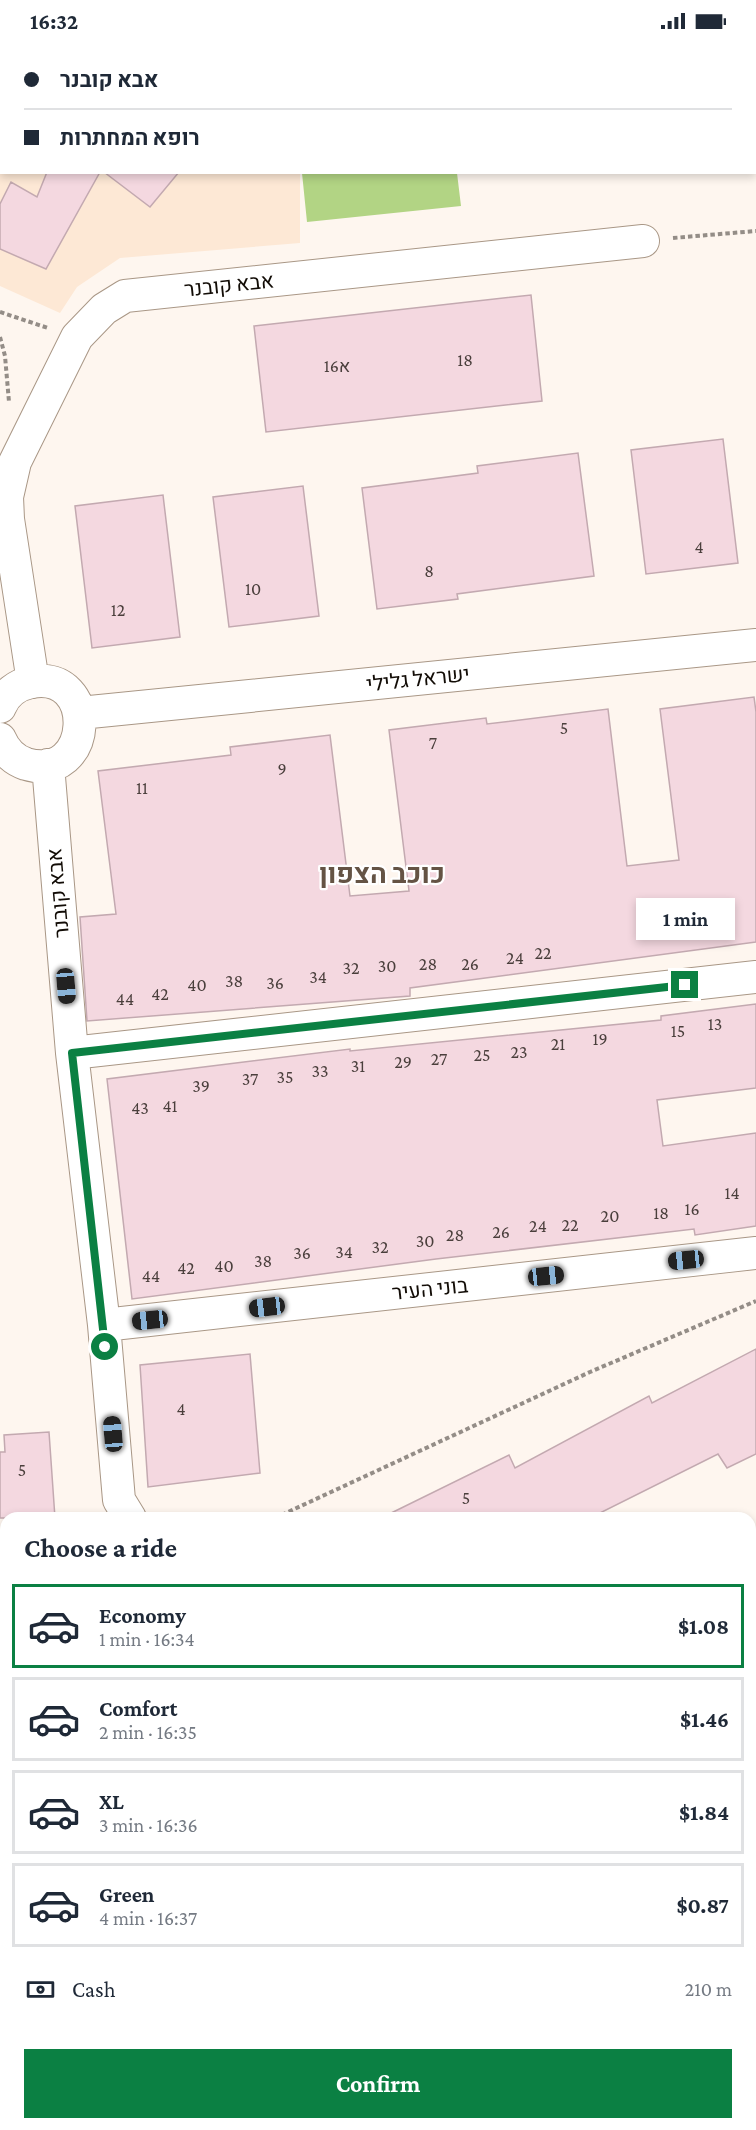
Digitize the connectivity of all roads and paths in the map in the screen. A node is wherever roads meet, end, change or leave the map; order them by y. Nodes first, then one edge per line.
1 (756, 231) edge
2 (643, 241) joint
3 (0, 312) edge
4 (76, 337) junction
5 (756, 645) edge
6 (33, 682) junction
7 (0, 707) edge
8 (80, 713) junction
9 (0, 742) edge
10 (48, 765) junction
11 (756, 977) edge
12 (72, 1053) junction
13 (756, 1253) edge
14 (756, 1300) edge
15 (104, 1325) junction
16 (126, 1512) edge
17 (288, 1512) edge

1 - 2 path
2 - 4 street, אבא קובנר
3 - 4 path
4 - 6 street, אבא קובנר
5 - 8 street, ישראל גלילי
6 - 7 street
6 - 8 street
8 - 10 street
9 - 10 street
10 - 12 street, אבא קובנר
11 - 12 street
12 - 15 street, אבא קובנר
13 - 15 street, בוני העיר
14 - 17 path
15 - 16 street, אבא קובנר

